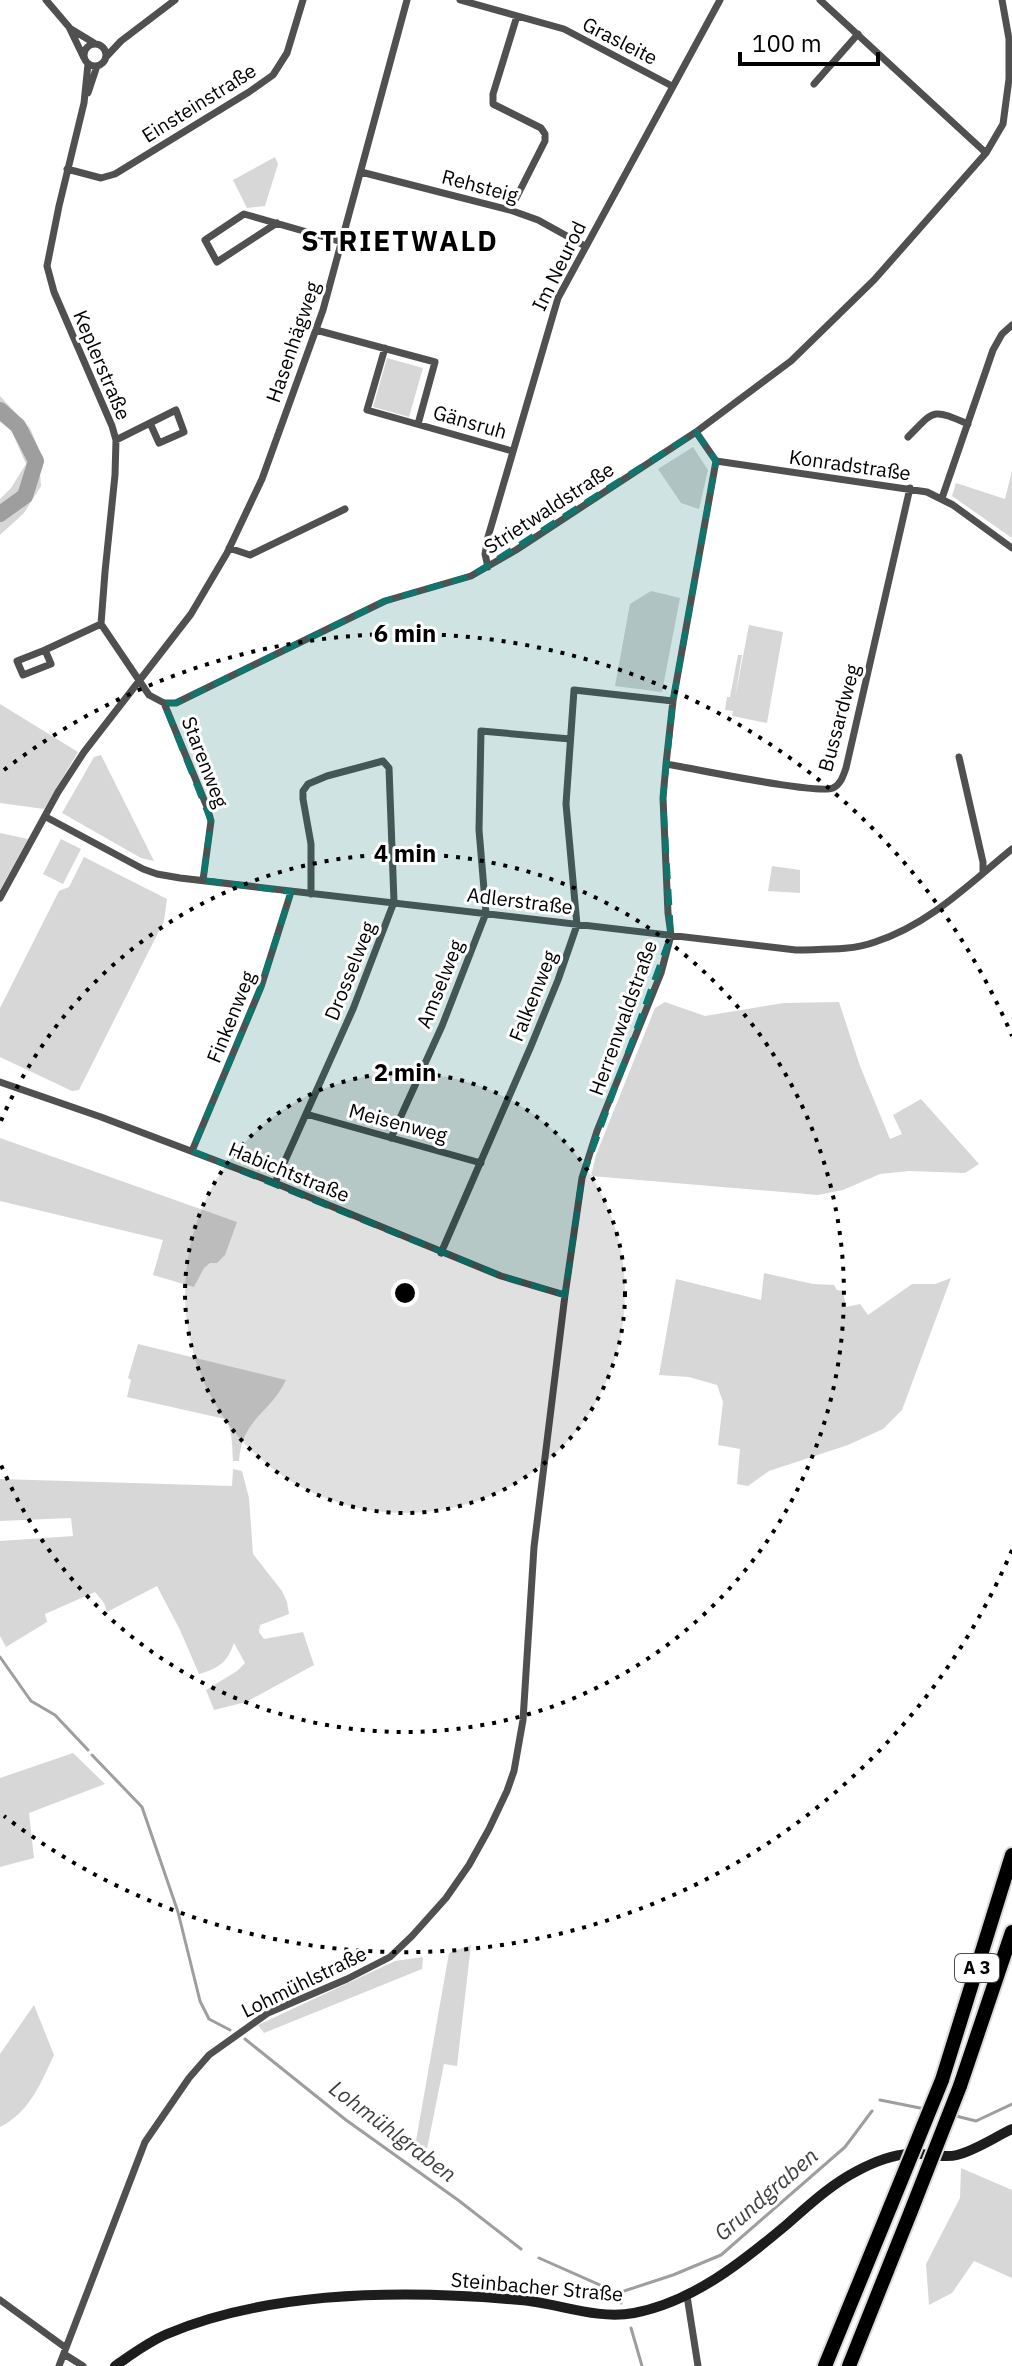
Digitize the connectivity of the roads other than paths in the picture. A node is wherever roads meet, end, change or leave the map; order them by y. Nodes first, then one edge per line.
1 (46, 0) edge
2 (175, 0) edge
3 (303, 0) edge
4 (407, 0) edge
5 (460, 0) edge
6 (720, 0) edge
7 (1002, 0) edge
8 (824, 1) edge
9 (517, 16) junction
10 (69, 27) junction
11 (858, 34) junction
12 (121, 41) junction
13 (98, 45) junction
14 (106, 57) junction
15 (86, 61) junction
16 (97, 66) junction
17 (814, 84) dead end
18 (672, 86) junction
19 (84, 103) junction
20 (986, 153) junction
21 (67, 169) junction
22 (361, 172) junction
23 (510, 210) junction
24 (277, 223) junction
25 (342, 242) junction
26 (585, 246) junction
27 (1012, 325) edge
28 (316, 330) junction
29 (385, 348) junction
30 (150, 423) junction
31 (418, 424) junction
32 (968, 424) junction
33 (696, 432) junction
34 (908, 437) dead end
35 (116, 440) junction
36 (512, 451) junction
37 (716, 461) junction
38 (910, 488) junction
39 (942, 498) junction
40 (345, 509) dead end
41 (229, 548) junction
42 (1012, 548) edge
43 (488, 567) junction
44 (101, 624) junction
45 (45, 650) junction
46 (139, 682) junction
47 (673, 701) junction
48 (164, 703) junction
49 (570, 739) junction
50 (959, 757) dead end
51 (666, 764) junction
52 (46, 817) junction
53 (1012, 849) edge
54 (983, 872) junction
55 (203, 880) junction
56 (291, 892) junction
57 (311, 894) junction
58 (0, 898) edge
59 (394, 902) junction
60 (486, 913) junction
61 (577, 925) junction
62 (671, 935) junction
63 (0, 1082) edge
64 (306, 1114) junction
65 (391, 1138) junction
66 (192, 1151) junction
67 (481, 1163) junction
68 (275, 1183) junction
69 (441, 1253) junction
70 (565, 1295) junction
71 (555, 1381) joint
72 (1012, 1855) edge
73 (1012, 1932) edge
74 (1012, 2129) edge
75 (687, 2296) junction
76 (0, 2300) edge
77 (65, 2351) junction
78 (59, 2366) edge
79 (83, 2366) edge
80 (115, 2366) edge
81 (698, 2366) edge
82 (825, 2366) edge
83 (849, 2366) edge

1 - 10 street
2 - 12 street, Keplerstraße
3 - 21 street, Einsteinstraße
4 - 22 street, Hasenhägweg
5 - 9 street, Grasleite
6 - 18 street, Im Neurod
7 - 20 street, Strietwaldstraße
8 - 11 street
9 - 18 street, Grasleite
9 - 23 street
10 - 13 street
10 - 15 street
11 - 17 street
11 - 20 street
12 - 13 street, Keplerstraße
12 - 14 street, Keplerstraße
13 - 14 street
13 - 15 street, Keplerstraße
14 - 16 street, Keplerstraße
15 - 16 street
15 - 19 street, Keplerstraße
16 - 19 street, Keplerstraße
18 - 26 street, Im Neurod
19 - 21 street, Keplerstraße
20 - 33 street, Strietwaldstraße
21 - 35 street, Keplerstraße
22 - 23 street, Rehsteig
22 - 25 street, Hasenhägweg
23 - 26 street, Rehsteig
24 - 24 street
24 - 25 street
25 - 28 street, Hasenhägweg
26 - 36 street, Im Neurod
27 - 32 street
28 - 29 street, Gänsruh
28 - 41 street, Hasenhägweg
29 - 31 street, Gänsruh
29 - 31 street, Gänsruh
30 - 30 street
30 - 35 street
31 - 36 street, Gänsruh
32 - 34 street
32 - 39 street
33 - 37 street
33 - 43 street, Strietwaldstraße
35 - 44 street, Keplerstraße
36 - 43 street, Im Neurod
37 - 38 street, Konradstraße
37 - 47 street, Herrenwaldstraße
38 - 39 street, Konradstraße
38 - 51 street, Bussardweg
39 - 42 street, Konradstraße
40 - 41 street
41 - 46 street, Hasenhägweg
43 - 48 street, Strietwaldstraße
44 - 45 street
44 - 46 street
45 - 45 street
46 - 48 street
46 - 52 street
47 - 49 street, Falkenweg
47 - 51 street, Herrenwaldstraße
48 - 55 street, Starenweg
49 - 60 street, Amselweg
49 - 61 street, Falkenweg
50 - 54 street
51 - 62 street, Herrenwaldstraße
52 - 55 street, Adlerstraße
52 - 58 street
53 - 54 street, Adlerstraße
54 - 62 street, Adlerstraße
55 - 56 street, Adlerstraße
56 - 57 street, Adlerstraße
56 - 66 street, Finkenweg
57 - 59 street, Adlerstraße
57 - 59 street, Drosselweg
59 - 60 street, Adlerstraße
59 - 64 street, Drosselweg
60 - 61 street, Adlerstraße
60 - 65 street, Amselweg
61 - 62 street, Adlerstraße
61 - 67 street, Falkenweg
62 - 70 street, Herrenwaldstraße
63 - 66 street, Habichtstraße
64 - 65 street, Meisenweg
64 - 68 street, Drosselweg
65 - 67 street, Meisenweg
66 - 68 street, Habichtstraße
67 - 69 street, Falkenweg
68 - 69 street, Habichtstraße
69 - 70 street, Habichtstraße
70 - 71 street, Herrenwaldstraße
71 - 77 street, Lohmühlstraße
72 - 82 highway, A 3, bridge
73 - 83 highway, A 3, bridge
74 - 75 street, Steinbacher Straße
75 - 80 street, Steinbacher Straße
75 - 81 street
76 - 77 street
77 - 78 street, Lohmühlstraße
77 - 79 street

